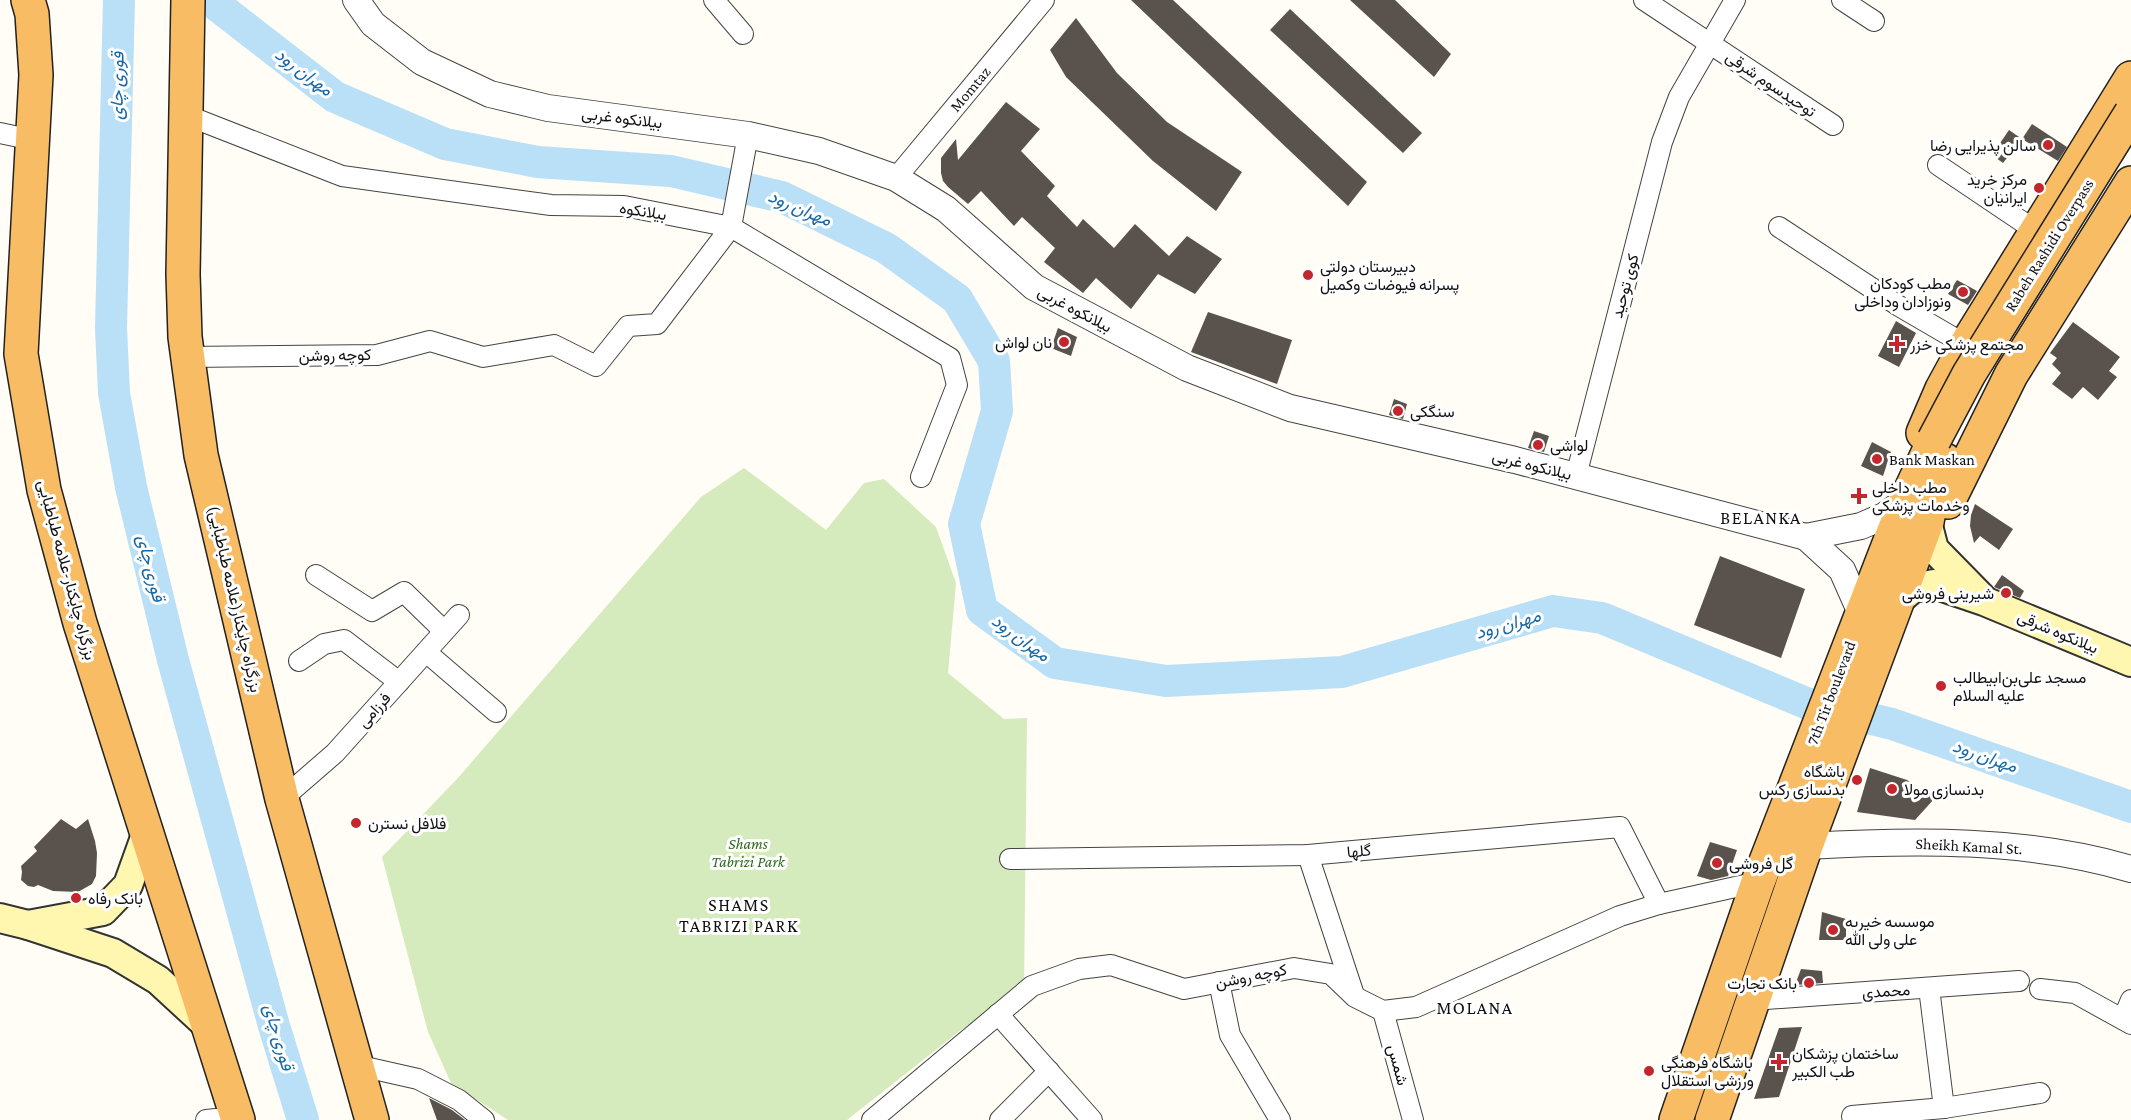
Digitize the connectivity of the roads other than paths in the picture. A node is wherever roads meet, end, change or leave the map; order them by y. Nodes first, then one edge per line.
1 (28, 0) edge
2 (188, 0) edge
3 (356, 0) edge
4 (714, 0) edge
5 (1044, 0) edge
6 (1644, 0) edge
7 (1735, 0) edge
8 (1842, 0) edge
9 (1874, 21) dead end
10 (743, 34) dead end
11 (1709, 43) junction
12 (2131, 78) edge
13 (2131, 113) edge
14 (186, 115) junction
15 (1833, 126) dead end
16 (0, 133) edge
17 (748, 135) junction
18 (33, 140) junction
19 (2131, 147) edge
20 (1938, 165) dead end
21 (896, 178) junction
22 (2067, 182) junction
23 (2131, 183) edge
24 (2114, 212) junction
25 (731, 227) junction
26 (1779, 227) dead end
27 (2036, 231) junction
28 (1966, 345) junction
29 (187, 357) junction
30 (1942, 443) junction
31 (1576, 476) junction
32 (921, 477) dead end
33 (1915, 503) junction
34 (1806, 537) junction
35 (316, 575) dead end
36 (1898, 601) junction
37 (1984, 601) junction
38 (1862, 613) junction
39 (459, 615) dead end
40 (444, 631) junction
41 (426, 652) junction
42 (299, 661) dead end
43 (2131, 663) edge
44 (1856, 671) junction
45 (399, 682) junction
46 (496, 712) dead end
47 (1826, 749) junction
48 (282, 799) junction
49 (147, 832) junction
50 (1806, 846) junction
51 (1308, 855) junction
52 (1010, 859) dead end
53 (2131, 869) edge
54 (1758, 882) junction
55 (1659, 904) junction
56 (0, 918) edge
57 (28, 925) junction
58 (2019, 981) dead end
59 (1219, 982) junction
60 (1929, 988) junction
61 (2040, 988) dead end
62 (1355, 997) junction
63 (1753, 1000) junction
64 (2131, 1000) edge
65 (1383, 1011) junction
66 (998, 1014) junction
67 (2127, 1021) edge
68 (209, 1027) junction
69 (356, 1065) junction
70 (1049, 1071) junction
71 (2040, 1093) dead end
72 (1944, 1108) junction
73 (1852, 1116) dead end
74 (227, 1119) edge
75 (372, 1120) edge
76 (484, 1120) edge
77 (872, 1120) edge
78 (1000, 1120) edge
79 (1092, 1120) edge
80 (1280, 1120) edge
81 (1413, 1120) edge
82 (1676, 1120) edge
83 (1712, 1120) edge

1 - 18 highway, بزرگراه چایکنار-علامه طباطبایی
2 - 14 highway, بزرگراه چایکنار(علامه طباطبایی)
3 - 17 street, بیلانکوه غربی
4 - 10 street
5 - 21 street, Momtaz
6 - 11 street, توحیدسوم شرقی
7 - 11 street, کوی توحید
8 - 9 street
11 - 15 street, توحیدسوم شرقی
11 - 31 street, کوی توحید
12 - 22 highway
13 - 30 highway, Rabeh Rashidi Overpass, bridge
14 - 25 street, بیلانکوه
14 - 29 highway, بزرگراه چایکنار(علامه طباطبایی)
16 - 18 street
17 - 21 street, بیلانکوه غربی
17 - 25 street
18 - 49 highway, بزرگراه چایکنار-علامه طباطبایی
19 - 30 highway, Rabeh Rashidi Overpass
20 - 27 street
21 - 31 street, بیلانکوه غربی
22 - 24 highway
22 - 27 highway
23 - 24 highway
24 - 33 highway
25 - 29 street, کوچه روشن
25 - 32 street, بیلانکوه
26 - 28 street
27 - 28 highway
28 - 33 highway
29 - 48 highway, بزرگراه چایکنار(علامه طباطبایی)
30 - 33 highway, 7th Tir boulevard
31 - 34 street, بیلانکوه غربی
33 - 34 street, بیلانکوه غربی
33 - 36 highway, 7th Tir boulevard
33 - 37 main road, بیلانکوه شرقی
33 - 38 highway, 7th Tir boulevard
34 - 38 street, بیلانکوه غربی
35 - 40 street
36 - 37 main road, بیلانکوه شرقی
36 - 44 highway, 7th Tir boulevard
37 - 43 main road, بیلانکوه شرقی
38 - 44 highway, 7th Tir boulevard
39 - 40 street, فرزامی
40 - 41 street, فرزامی
41 - 45 street, فرزامی
41 - 46 street
42 - 45 street
44 - 47 highway, 7th Tir boulevard
45 - 48 street, فرزامی
47 - 50 highway, 7th Tir boulevard
47 - 54 highway, 7th Tir boulevard
48 - 69 highway, بزرگراه چایکنار(علامه طباطبایی)
49 - 57 main road
49 - 68 highway, بزرگراه چایکنار-علامه طباطبایی
50 - 53 street, Sheikh Kamal St.
50 - 63 highway, 7th Tir boulevard
51 - 52 street, گلها
51 - 55 street, گلها
51 - 62 street
54 - 55 street
54 - 82 highway, 7th Tir boulevard
55 - 65 street
56 - 57 main road
57 - 68 main road
58 - 60 street, محمدی
59 - 62 street, کوچه روشن
59 - 66 street, کوچه روشن
59 - 80 street
60 - 63 street, محمدی
60 - 72 street
61 - 67 street
62 - 65 street, کوچه روشن
63 - 83 highway, 7th Tir boulevard
64 - 67 street
65 - 81 street, شمس
66 - 70 street
66 - 77 street, کوچه روشن
68 - 74 highway, بزرگراه چایکنار-علامه طباطبایی
69 - 75 highway, بزرگراه چایکنار(علامه طباطبایی)
69 - 76 street
70 - 78 street
70 - 79 street
71 - 72 street
72 - 73 street

